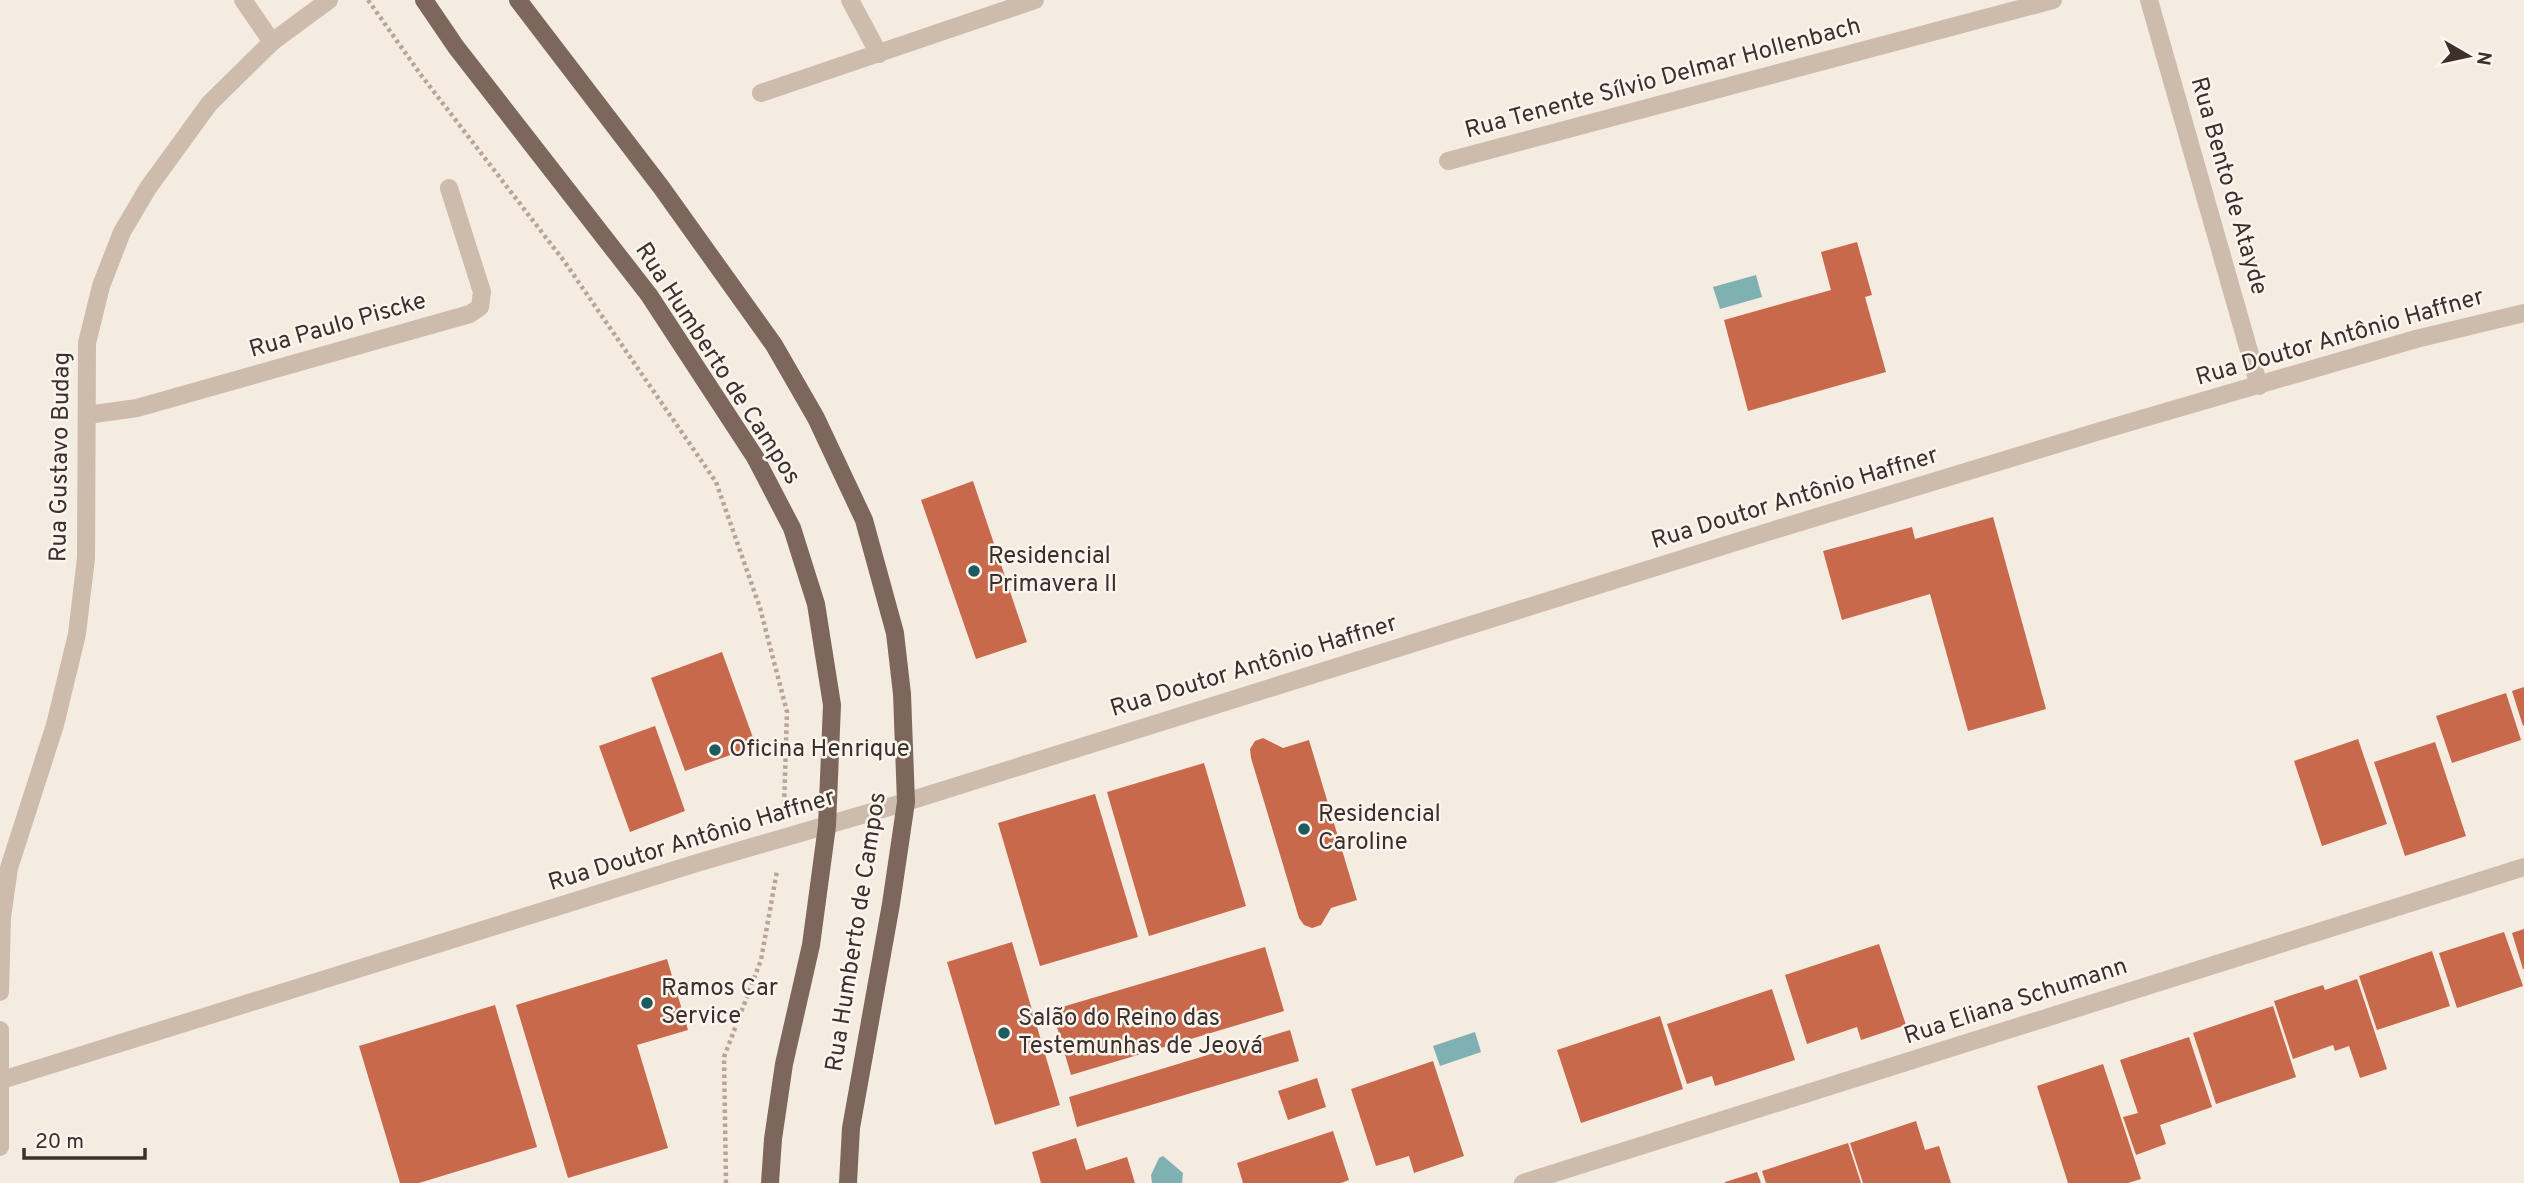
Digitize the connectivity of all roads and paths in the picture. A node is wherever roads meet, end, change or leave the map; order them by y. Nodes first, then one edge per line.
1 (243, 0) edge
2 (329, 0) edge
3 (368, 0) edge
4 (424, 0) edge
5 (518, 0) edge
6 (850, 0) edge
7 (1035, 0) edge
8 (2053, 0) edge
9 (2149, 0) edge
10 (272, 42) junction
11 (879, 54) junction
12 (761, 93) dead end
13 (1448, 161) dead end
14 (449, 188) dead end
15 (2524, 313) edge
16 (2259, 386) junction
17 (87, 415) junction
18 (906, 802) junction
19 (827, 826) junction
20 (783, 839) junction
21 (2524, 867) edge
22 (0, 992) edge
23 (0, 1030) edge
24 (2, 1080) edge
25 (0, 1147) edge
26 (726, 1183) edge
27 (770, 1183) edge
28 (848, 1183) edge
29 (1523, 1183) edge

1 - 10 street
2 - 10 street, Rua Gustavo Budag
3 - 20 path
4 - 19 main road, Rua Humberto de Campos
5 - 18 main road, Rua Humberto de Campos
6 - 11 street
7 - 11 street
8 - 13 street, Rua Tenente Sílvio Delmar Hollenbach
9 - 16 street, Rua Bento de Atayde
10 - 17 street, Rua Gustavo Budag
11 - 12 street
14 - 17 street, Rua Paulo Piscke
15 - 16 street, Rua Doutor Antônio Haffner
16 - 18 street, Rua Doutor Antônio Haffner
17 - 22 street, Rua Gustavo Budag
18 - 19 street, Rua Doutor Antônio Haffner
18 - 28 main road, Rua Humberto de Campos
19 - 20 street, Rua Doutor Antônio Haffner
19 - 27 main road, Rua Humberto de Campos
20 - 24 street, Rua Doutor Antônio Haffner
20 - 26 path
21 - 29 street, Rua Eliana Schumann
23 - 24 street
24 - 25 street

